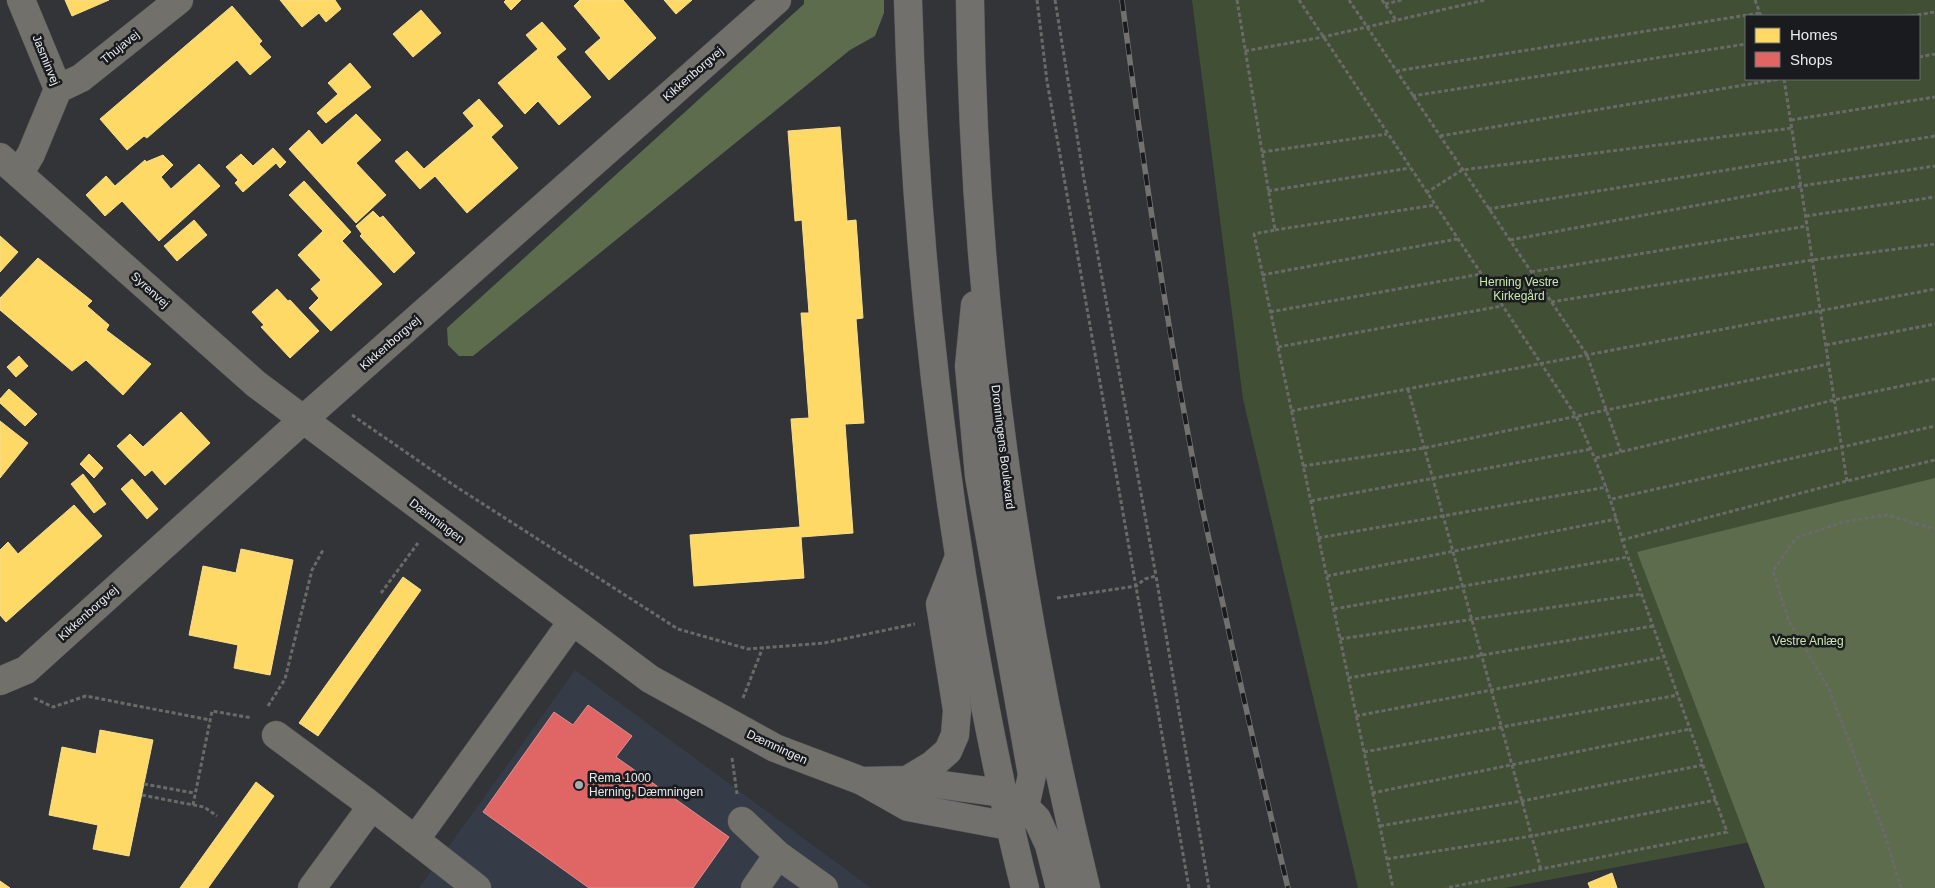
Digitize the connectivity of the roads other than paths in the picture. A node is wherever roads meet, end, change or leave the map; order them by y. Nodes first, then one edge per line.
1 (20, 0) edge
2 (179, 0) edge
3 (777, 0) edge
4 (908, 0) edge
5 (970, 0) edge
6 (58, 89) junction
7 (10, 165) edge
8 (981, 242) junction
9 (304, 419) junction
10 (959, 557) junction
11 (572, 622) junction
12 (4, 680) edge
13 (268, 728) road end
14 (907, 780) junction
15 (862, 782) junction
16 (370, 804) junction
17 (1012, 809) junction
18 (742, 821) road end
19 (414, 840) junction
20 (778, 856) junction
21 (312, 888) edge
22 (477, 888) edge
23 (755, 888) edge
24 (824, 888) edge
25 (1025, 888) edge
26 (1060, 888) edge
27 (1086, 888) edge

1 - 6 street, Jasminvej
2 - 6 street, Thujavej
3 - 9 street, Kikkenborgvej
4 - 10 main road
5 - 8 main road, Dronningens Boulevard
6 - 7 street, Jasminvej
7 - 9 street, Syrenvej
8 - 17 main road
8 - 27 main road, Dronningens Boulevard
9 - 11 street, Dæmningen
9 - 12 street, Kikkenborgvej
10 - 14 main road
10 - 17 main road
11 - 15 street, Dæmningen
11 - 19 street
13 - 16 street
14 - 15 main road
14 - 17 main road
15 - 17 main road
16 - 19 street
16 - 21 street
17 - 25 main road
17 - 26 main road
18 - 20 street
19 - 22 street
20 - 23 street
20 - 24 street

